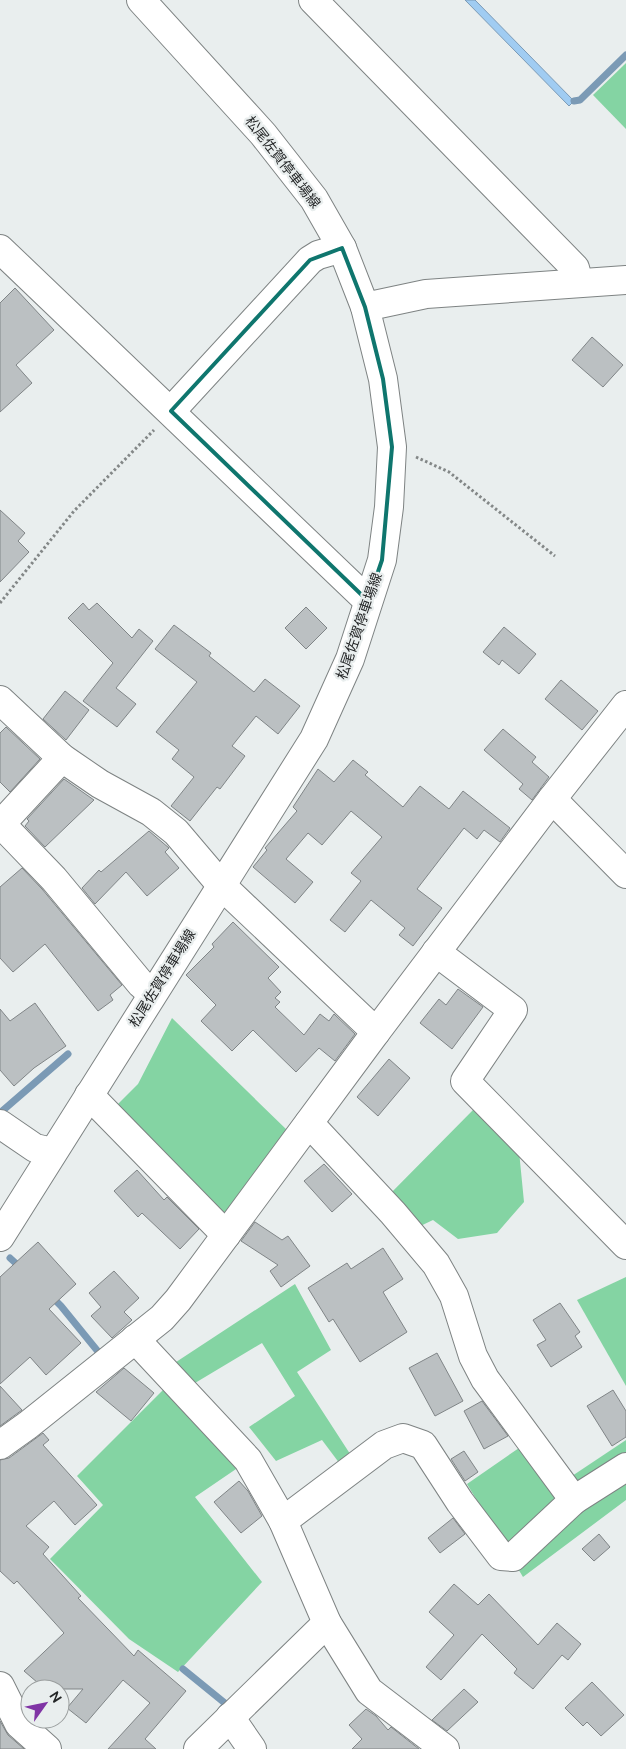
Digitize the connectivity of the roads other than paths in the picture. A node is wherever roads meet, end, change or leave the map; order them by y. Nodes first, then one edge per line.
1 (141, 0) edge
2 (313, 0) edge
3 (342, 248) junction
4 (0, 249) edge
5 (626, 280) edge
6 (579, 283) junction
7 (365, 307) junction
8 (171, 411) junction
9 (368, 601) junction
10 (0, 700) edge
11 (626, 705) edge
12 (62, 758) junction
13 (552, 799) junction
14 (0, 825) edge
15 (626, 874) edge
16 (221, 885) junction
17 (436, 952) junction
18 (152, 994) junction
19 (376, 1032) junction
20 (88, 1095) junction
21 (309, 1122) junction
22 (0, 1124) edge
23 (52, 1152) junction
24 (226, 1235) junction
25 (0, 1237) edge
26 (626, 1245) edge
27 (135, 1339) junction
28 (0, 1445) edge
29 (626, 1467) edge
30 (574, 1500) junction
31 (283, 1521) junction
32 (327, 1623) junction
33 (0, 1686) edge
34 (230, 1717) junction
35 (47, 1749) edge
36 (198, 1749) edge
37 (252, 1749) edge
38 (446, 1749) edge

1 - 3 street, 松尾佐賀停車場線
2 - 6 street
3 - 7 street, 松尾佐賀停車場線
3 - 8 street
4 - 8 street
5 - 6 street
6 - 7 street
7 - 9 street, 松尾佐賀停車場線
8 - 9 street
9 - 16 street, 松尾佐賀停車場線
10 - 12 street
11 - 13 street
12 - 14 street
12 - 16 street
13 - 15 street
13 - 17 street
14 - 18 street
16 - 18 street, 松尾佐賀停車場線
16 - 19 street
17 - 19 street
17 - 26 street
18 - 20 street, 松尾佐賀停車場線
19 - 21 street
20 - 23 street, 松尾佐賀停車場線
20 - 24 street
21 - 24 street
21 - 30 street
22 - 23 street
23 - 25 street, 松尾佐賀停車場線
24 - 27 street
27 - 28 street
27 - 31 street
29 - 30 street
30 - 31 street
31 - 32 street
32 - 34 street
32 - 38 street
33 - 35 street
34 - 36 street
34 - 37 street

